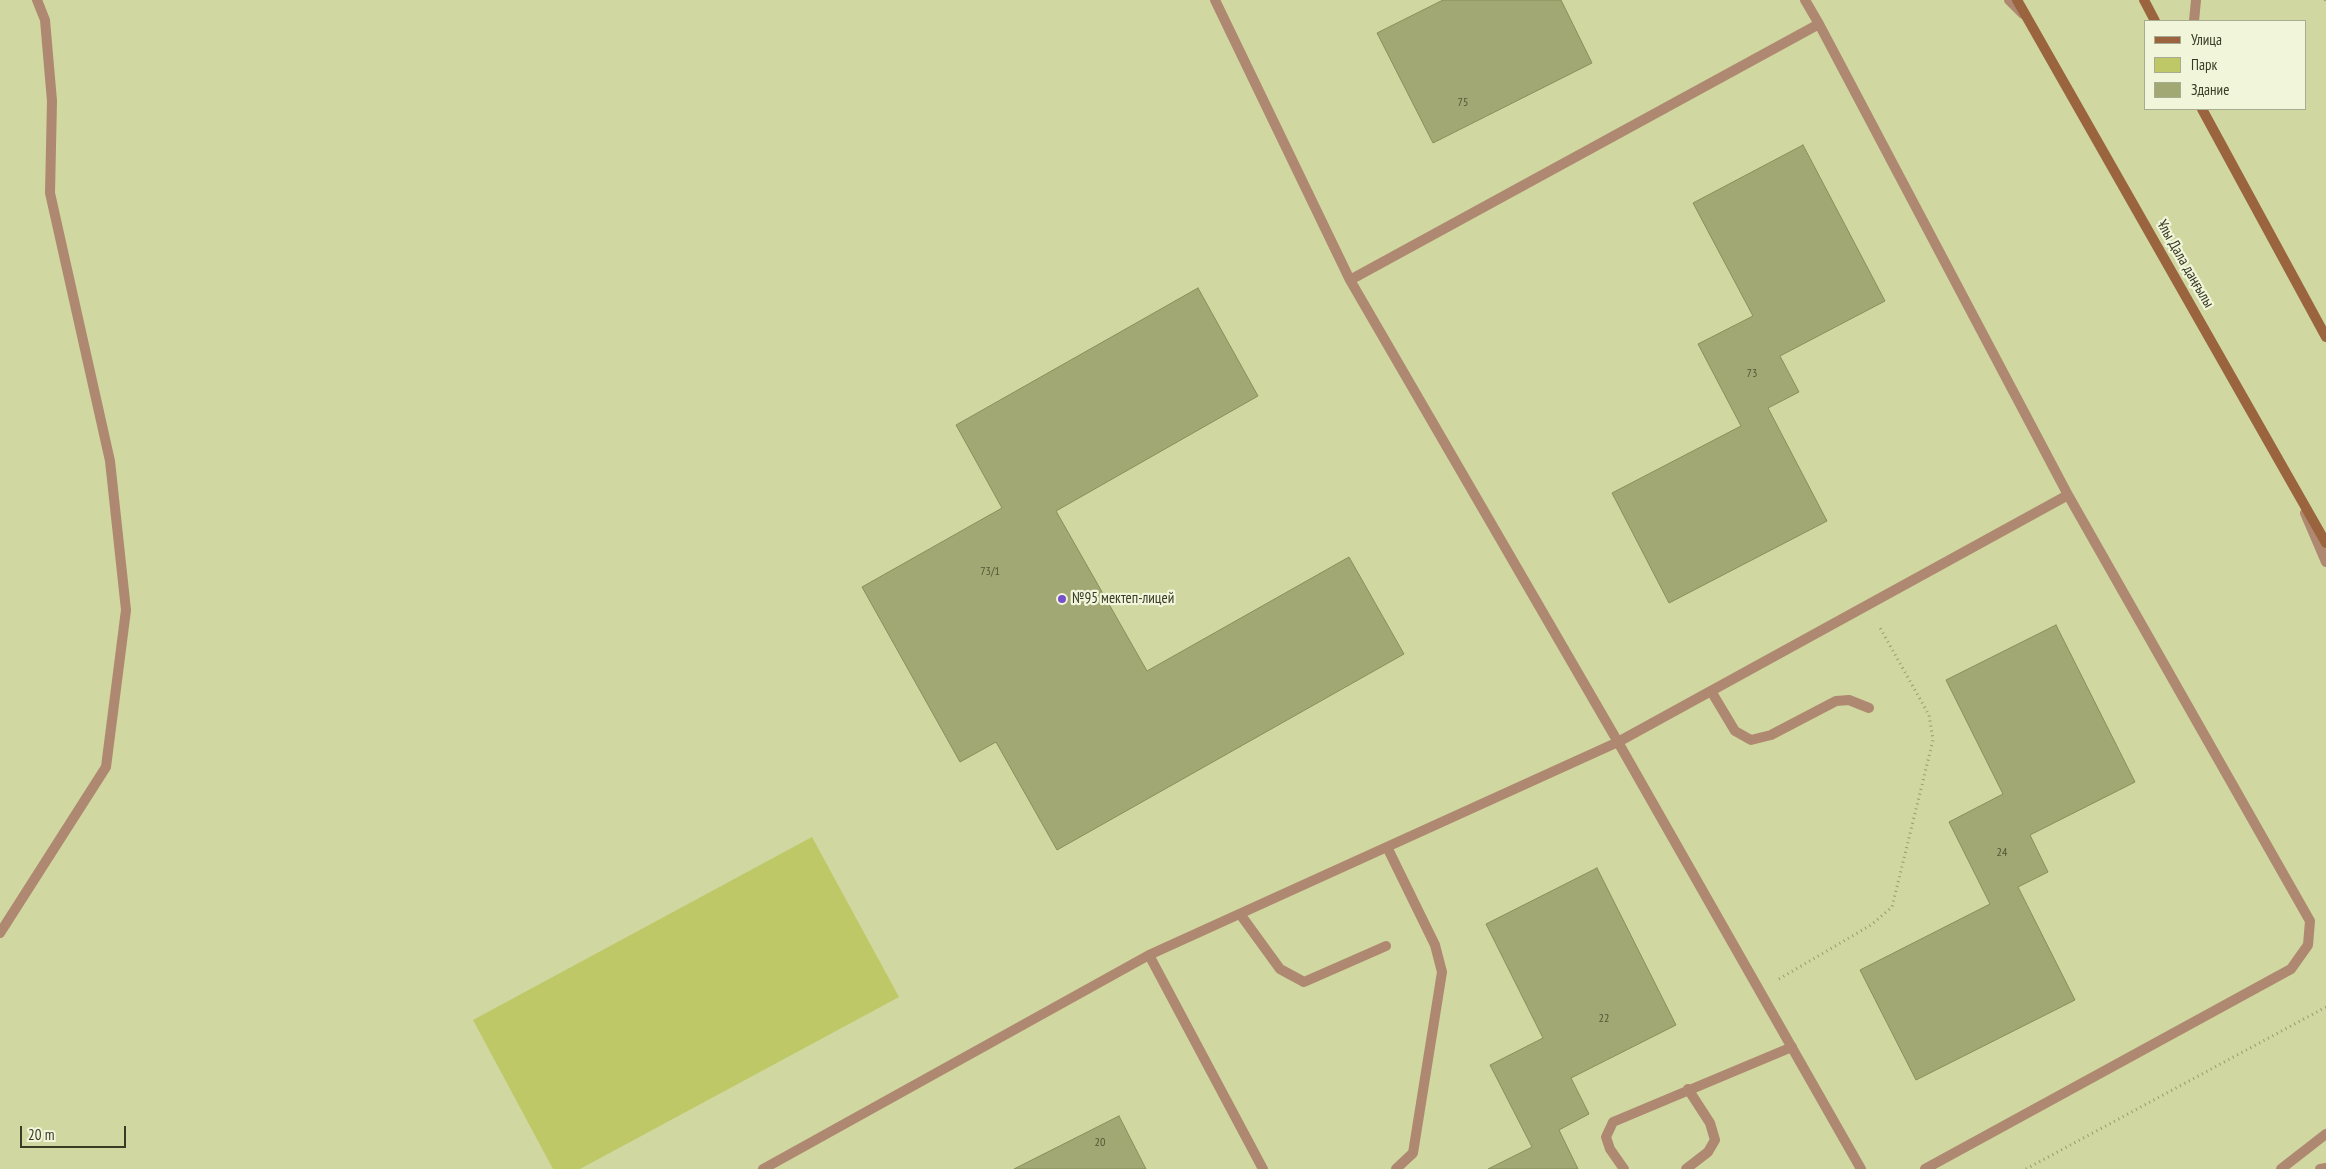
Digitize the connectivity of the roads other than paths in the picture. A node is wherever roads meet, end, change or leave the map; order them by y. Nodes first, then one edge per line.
1 (37, 0) edge
2 (1215, 0) edge
3 (1805, 0) edge
4 (2010, 0) edge
5 (2017, 0) edge
6 (2144, 0) edge
7 (2196, 0) edge
8 (2026, 17) junction
9 (2154, 20) edge
10 (2194, 20) edge
11 (1819, 24) junction
12 (2203, 110) edge
13 (1350, 280) junction
14 (2326, 337) edge
15 (2284, 467) junction
16 (2068, 496) junction
17 (2326, 543) edge
18 (2326, 562) edge
19 (1711, 691) junction
20 (1868, 708) dead end
21 (1618, 742) junction
22 (1387, 847) junction
23 (1240, 914) junction
24 (0, 933) edge
25 (1386, 946) dead end
26 (1149, 955) junction
27 (1792, 1048) junction
28 (1688, 1089) junction
29 (2326, 1134) edge
30 (763, 1169) edge
31 (1264, 1169) edge
32 (1396, 1169) edge
33 (1624, 1169) edge
34 (1686, 1169) edge
35 (1861, 1169) edge
36 (1925, 1169) edge
37 (2281, 1169) edge
38 (2320, 1169) edge
39 (2326, 1169) edge

1 - 24 street
2 - 13 street
3 - 11 street
4 - 8 street
5 - 8 main road, Ұлы Дала даңғылы
6 - 9 main road
7 - 10 street
8 - 15 main road, Ұлы Дала даңғылы
11 - 13 street
11 - 16 street
12 - 14 main road
13 - 21 street
15 - 17 main road, Ұлы Дала даңғылы
15 - 18 street
16 - 19 street
16 - 36 street
19 - 20 street
19 - 21 street
21 - 22 street
21 - 27 street
22 - 23 street
22 - 32 street
23 - 25 street
23 - 26 street
26 - 30 street
26 - 31 street
27 - 28 street
27 - 35 street
28 - 33 street
28 - 34 street
29 - 37 street
38 - 39 street

